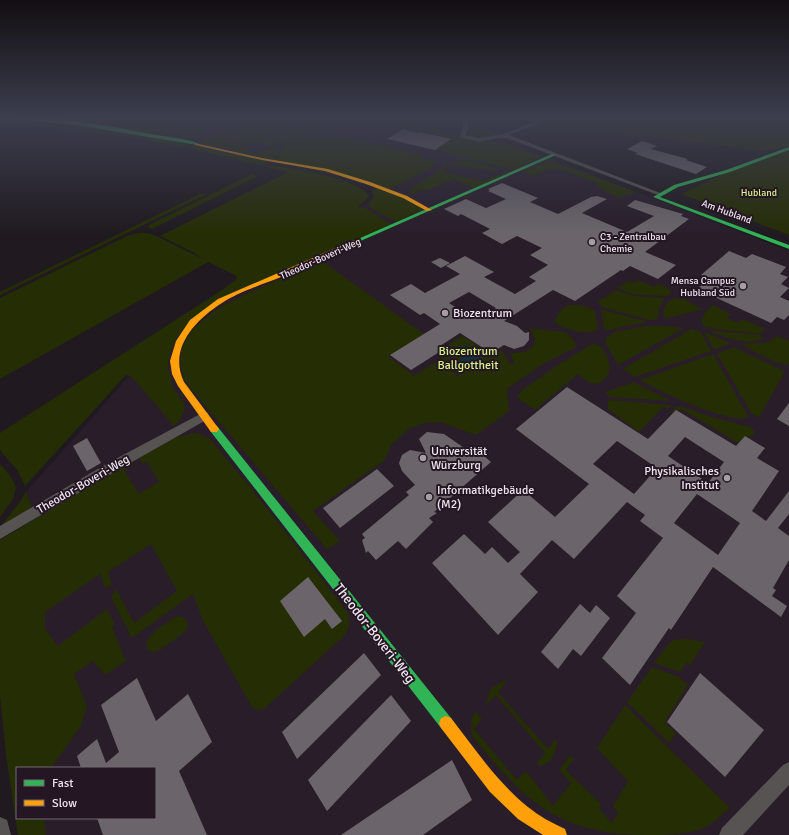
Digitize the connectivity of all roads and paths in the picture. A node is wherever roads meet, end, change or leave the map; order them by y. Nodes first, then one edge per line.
1 (253, 157) edge
2 (550, 157) edge
3 (555, 157) edge
4 (765, 157) edge
5 (658, 195) junction
6 (429, 210) junction
7 (789, 242) edge
8 (789, 247) edge
9 (204, 416) junction
10 (0, 533) edge
11 (789, 771) edge
12 (0, 827) edge
13 (1, 835) edge
14 (559, 835) edge
15 (729, 835) edge

1 - 6 street
2 - 6 street, Theodor-Boveri-Weg
3 - 5 street, Am Hubland
4 - 5 street
5 - 7 street, Am Hubland
5 - 8 street, Am Hubland
6 - 9 street, Theodor-Boveri-Weg
9 - 10 street, Theodor-Boveri-Weg
9 - 14 street, Theodor-Boveri-Weg
11 - 15 street
12 - 13 street

